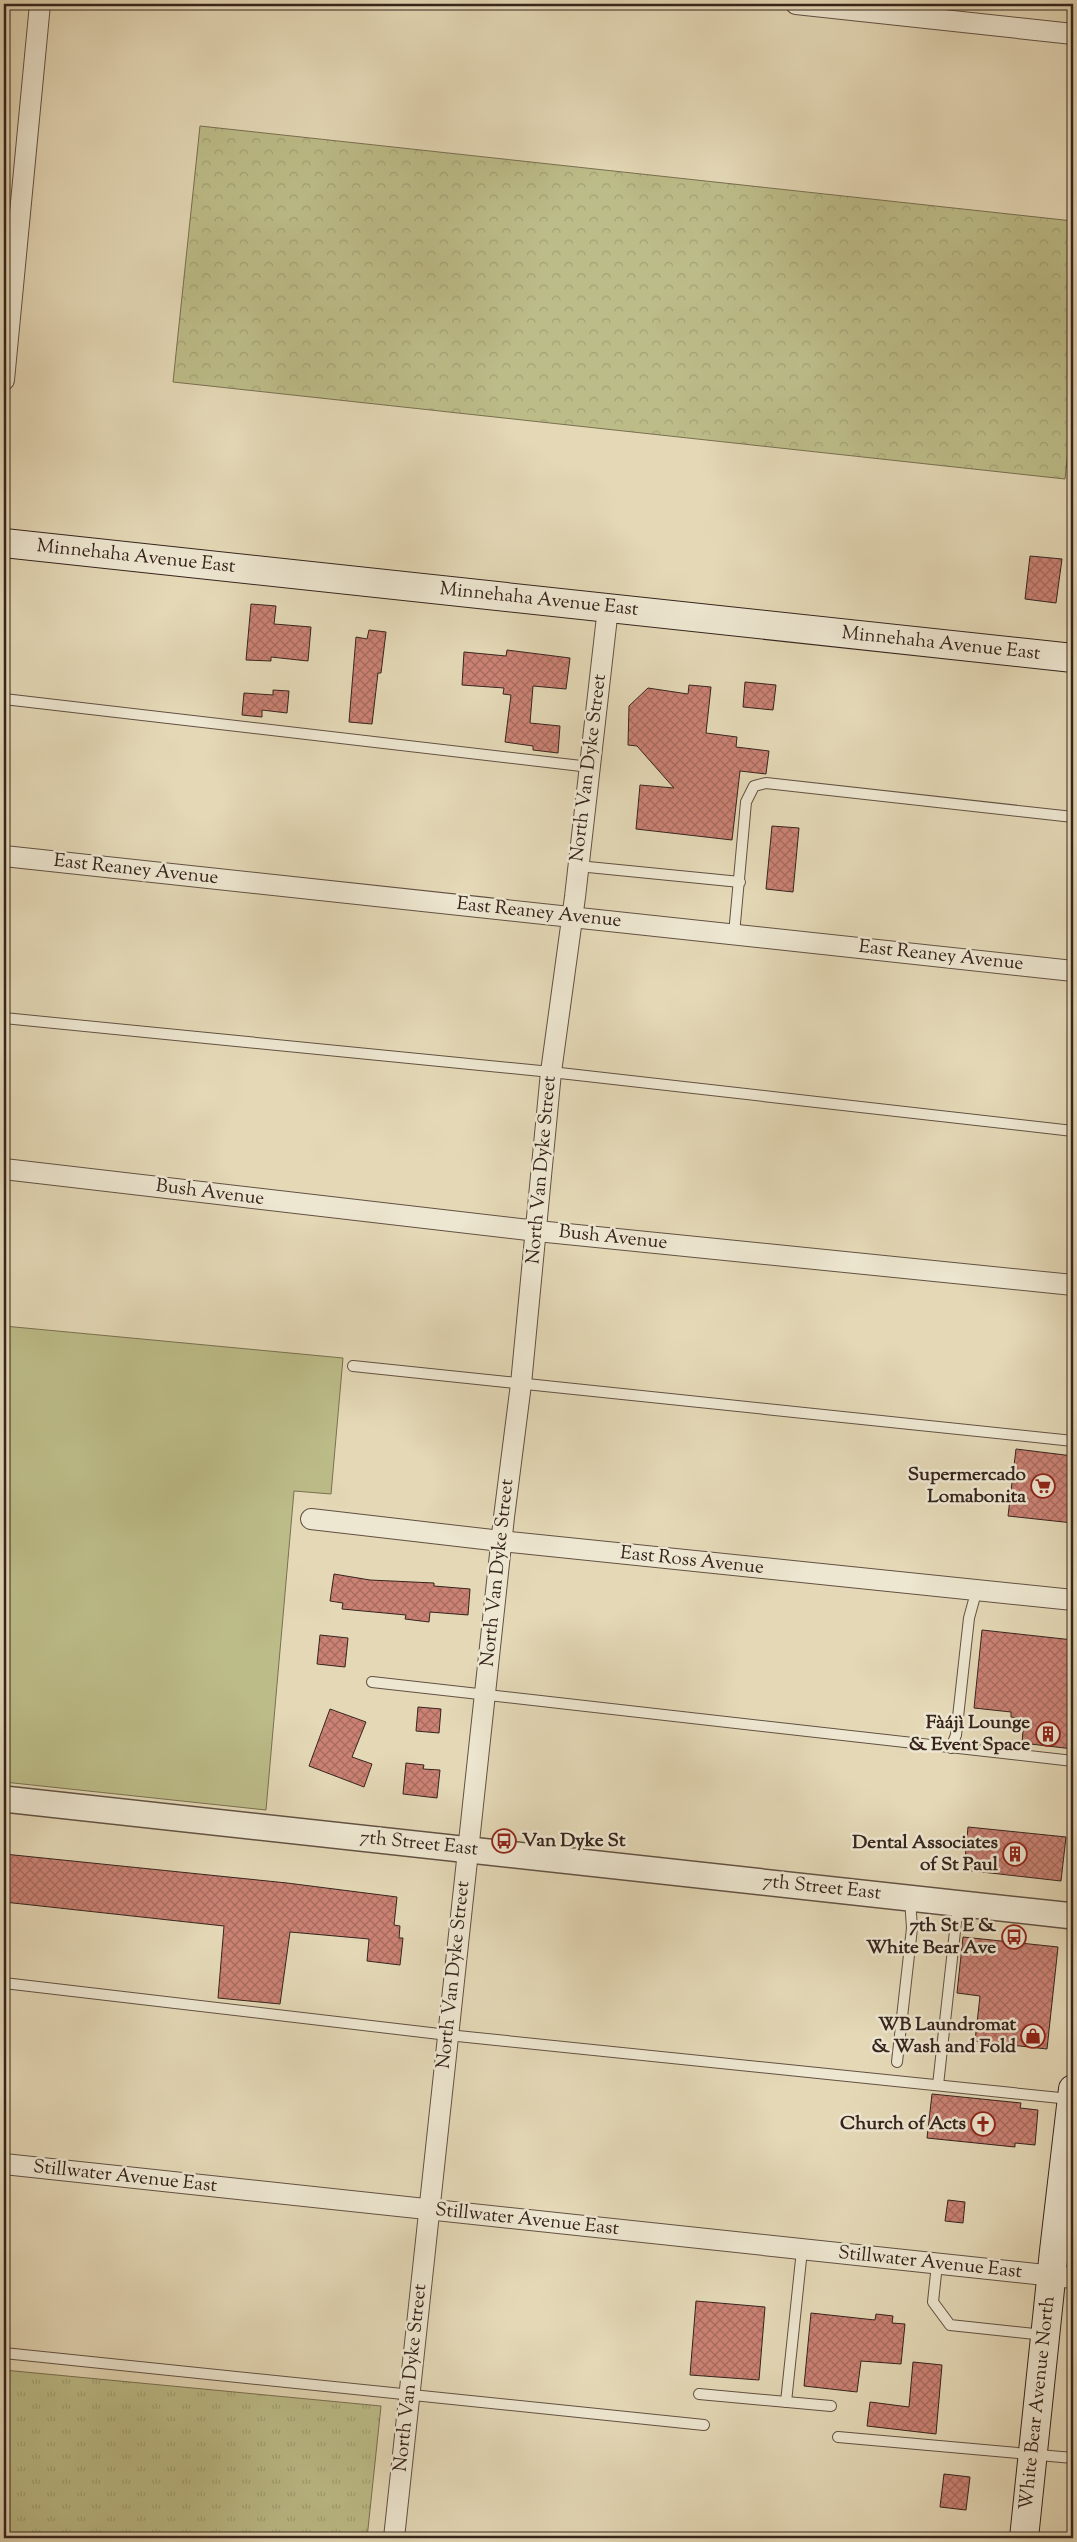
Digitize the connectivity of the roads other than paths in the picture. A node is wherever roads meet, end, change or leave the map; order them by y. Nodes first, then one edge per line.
1 (40, 4) edge
2 (796, 4) edge
3 (1073, 34) edge
4 (4, 380) edge
5 (4, 543) edge
6 (608, 608) junction
7 (1073, 658) edge
8 (4, 699) edge
9 (590, 767) junction
10 (1073, 817) edge
11 (4, 856) edge
12 (578, 866) junction
13 (740, 882) junction
14 (572, 917) junction
15 (734, 934) junction
16 (1073, 971) edge
17 (4, 1018) edge
18 (551, 1072) junction
19 (1073, 1131) edge
20 (4, 1169) edge
21 (537, 1231) junction
22 (1073, 1286) edge
23 (353, 1366) dead end
24 (521, 1384) junction
25 (1073, 1441) edge
26 (312, 1519) dead end
27 (501, 1542) junction
28 (977, 1589) junction
29 (1073, 1600) edge
30 (372, 1682) dead end
31 (484, 1695) junction
32 (951, 1748) junction
33 (1073, 1761) edge
34 (4, 1799) edge
35 (468, 1849) junction
36 (910, 1898) junction
37 (958, 1904) junction
38 (1073, 1916) edge
39 (4, 1983) edge
40 (448, 2035) junction
41 (897, 2062) dead end
42 (938, 2086) junction
43 (1073, 2096) edge
44 (4, 2164) edge
45 (429, 2210) junction
46 (802, 2250) junction
47 (937, 2264) junction
48 (1062, 2276) edge
49 (1046, 2335) junction
50 (4, 2353) edge
51 (410, 2393) junction
52 (699, 2394) dead end
53 (786, 2402) junction
54 (830, 2406) dead end
55 (704, 2425) dead end
56 (838, 2437) dead end
57 (1033, 2454) junction
58 (1073, 2458) edge
59 (394, 2538) edge
60 (1024, 2538) edge

1 - 4 street
2 - 3 street
5 - 6 main road, Minnehaha Avenue East
6 - 7 main road, Minnehaha Avenue East
6 - 9 street, North Van Dyke Street
8 - 9 lane
9 - 12 street, North Van Dyke Street
10 - 13 lane
11 - 14 street, East Reaney Avenue
12 - 13 lane
12 - 14 street, North Van Dyke Street
13 - 15 lane
14 - 15 street, East Reaney Avenue
14 - 18 street, North Van Dyke Street
15 - 16 street, East Reaney Avenue
17 - 18 lane
18 - 19 lane
18 - 21 street, North Van Dyke Street
20 - 21 street, Bush Avenue
21 - 22 street, Bush Avenue
21 - 24 street, North Van Dyke Street
23 - 24 lane
24 - 25 lane
24 - 27 street, North Van Dyke Street
26 - 27 street, East Ross Avenue
27 - 28 street, East Ross Avenue
27 - 31 street, North Van Dyke Street
28 - 29 street, East Ross Avenue
28 - 32 lane
30 - 31 lane
31 - 32 lane
31 - 35 street, North Van Dyke Street
32 - 33 lane
34 - 35 street, 7th Street East
35 - 36 street, 7th Street East
35 - 40 street, North Van Dyke Street
36 - 37 street, 7th Street East
36 - 41 lane
37 - 38 street, 7th Street East
37 - 42 lane
39 - 40 lane
40 - 42 lane
40 - 45 street, North Van Dyke Street
42 - 43 lane
43 - 48 main road, White Bear Avenue North
44 - 45 street, Stillwater Avenue East
45 - 46 street, Stillwater Avenue East
45 - 51 street, North Van Dyke Street
46 - 47 street, Stillwater Avenue East
46 - 53 lane
47 - 48 street, Stillwater Avenue East
47 - 49 lane
48 - 49 main road, White Bear Avenue North
49 - 57 main road, White Bear Avenue North
50 - 51 lane
51 - 55 lane
51 - 59 street, North Van Dyke Street
52 - 53 lane
53 - 54 lane
56 - 57 lane
57 - 58 lane
57 - 60 main road, White Bear Avenue North

